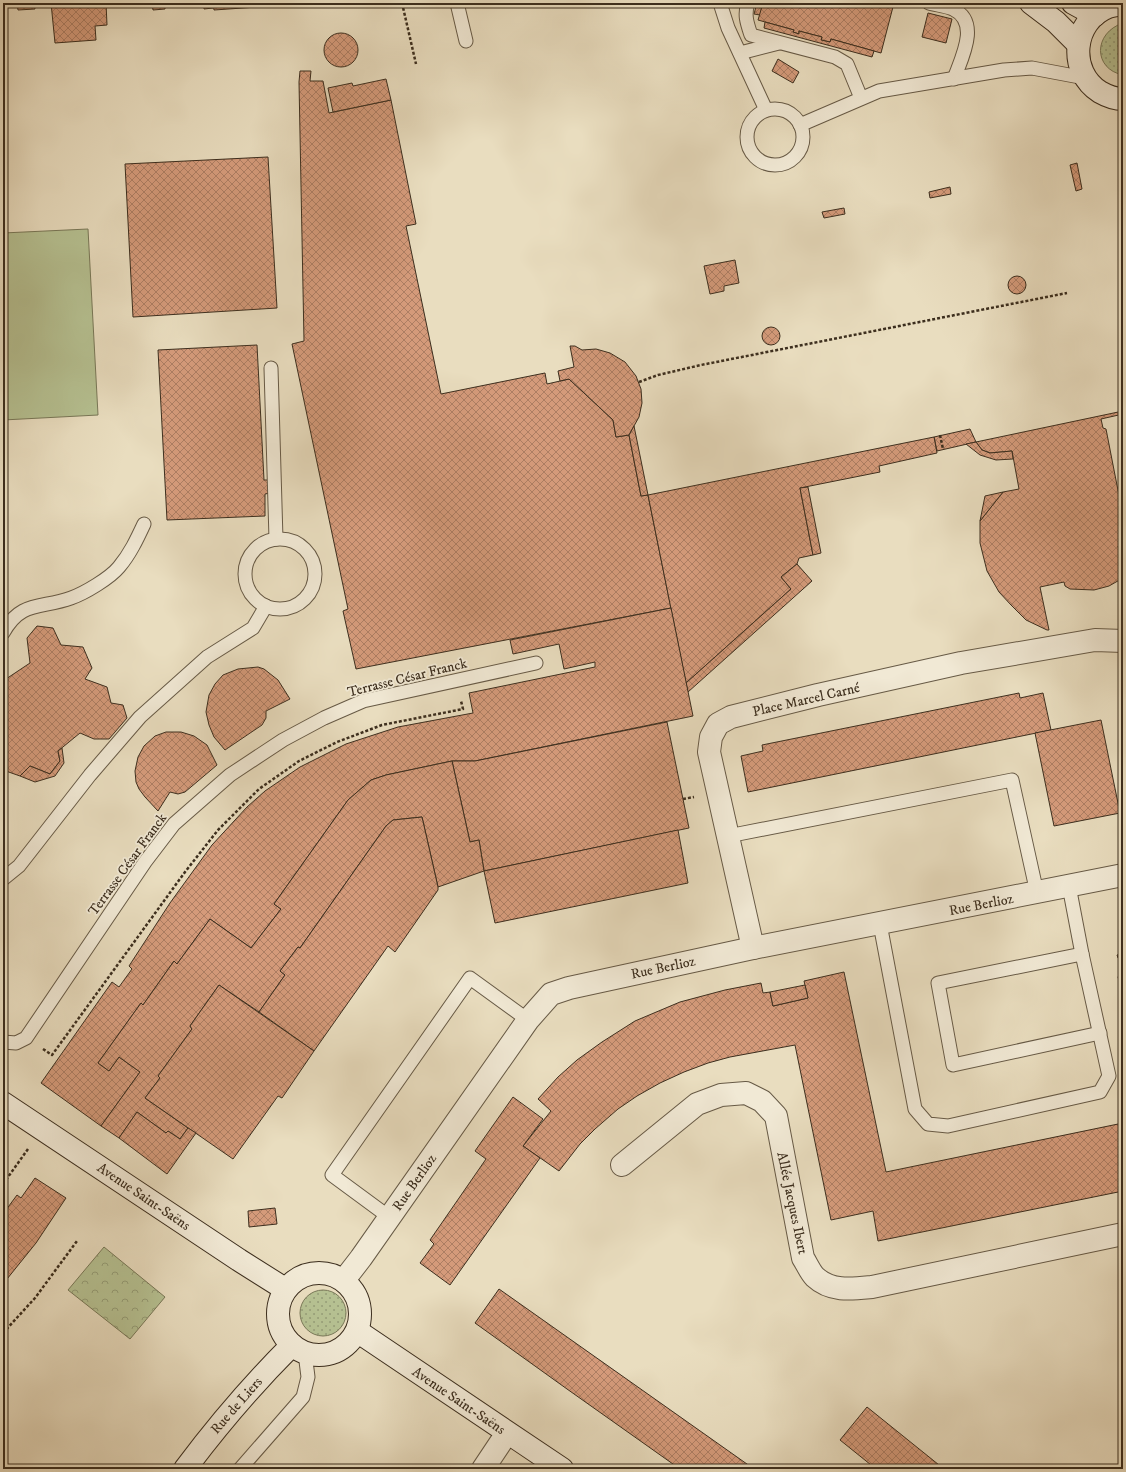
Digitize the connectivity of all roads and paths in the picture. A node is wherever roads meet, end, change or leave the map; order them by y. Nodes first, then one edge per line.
1 (402, 3) edge
2 (457, 3) edge
3 (720, 3) edge
4 (748, 3) edge
5 (929, 3) edge
6 (1031, 3) edge
7 (1073, 3) edge
8 (1123, 4) edge
9 (1095, 15) junction
10 (466, 41) dead end
11 (779, 43) junction
12 (1078, 44) junction
13 (740, 53) junction
14 (416, 64) dead end
15 (1085, 78) junction
16 (954, 79) junction
17 (861, 98) junction
18 (1123, 99) edge
19 (766, 110) junction
20 (800, 125) junction
21 (1067, 293) dead end
22 (271, 368) dead end
23 (639, 382) dead end
24 (940, 435) dead end
25 (943, 449) dead end
26 (144, 524) dead end
27 (276, 539) junction
28 (266, 606) junction
29 (3, 633) edge
30 (1123, 641) edge
31 (536, 663) dead end
32 (457, 680) junction
33 (697, 796) dead end
34 (683, 799) dead end
35 (728, 836) junction
36 (1123, 876) edge
37 (3, 879) edge
38 (1069, 886) junction
39 (1037, 892) junction
40 (880, 924) junction
41 (753, 948) junction
42 (1082, 954) junction
43 (528, 1020) junction
44 (1100, 1033) junction
45 (26, 1038) junction
46 (3, 1042) edge
47 (3, 1103) edge
48 (42, 1129) junction
49 (622, 1165) dead end
50 (3, 1184) edge
51 (389, 1217) junction
52 (1123, 1234) edge
53 (77, 1241) dead end
54 (344, 1280) junction
55 (285, 1289) junction
56 (357, 1331) junction
57 (3, 1334) edge
58 (299, 1349) junction
59 (508, 1433) junction
60 (3, 1463) edge
61 (8, 1469) edge
62 (185, 1469) edge
63 (240, 1469) edge
64 (483, 1469) edge
65 (562, 1469) edge

1 - 14 path
2 - 10 lane
3 - 13 lane
4 - 11 lane
5 - 16 lane
6 - 12 street
7 - 9 street
8 - 9 street
9 - 12 street
11 - 13 lane
11 - 17 lane
12 - 15 street
13 - 19 lane
15 - 16 lane
15 - 18 street
16 - 17 lane
17 - 20 lane
19 - 20 lane
19 - 20 lane
21 - 23 path
22 - 27 lane
24 - 25 path
26 - 29 lane
27 - 28 lane
27 - 28 lane
28 - 37 lane
30 - 35 street, Place Marcel Carné
31 - 32 lane, Terrasse César Franck
32 - 45 lane, Terrasse César Franck
32 - 45 path
33 - 34 path
35 - 39 lane
35 - 41 street, Place Marcel Carné
36 - 38 street, Rue Berlioz
38 - 39 street, Rue Berlioz
38 - 42 lane
39 - 40 street, Rue Berlioz
40 - 41 street, Rue Berlioz
40 - 44 lane
41 - 43 street, Rue Berlioz
42 - 44 lane
42 - 44 lane
43 - 51 street, Rue Berlioz
43 - 51 lane
45 - 46 lane
47 - 48 street, Avenue Saint-Saëns
48 - 50 path
48 - 55 street, Avenue Saint-Saëns
49 - 52 street, Allée Jacques Ibert
51 - 54 street, Rue Berlioz
53 - 57 path
54 - 55 street
54 - 56 street
55 - 58 street
56 - 58 street
56 - 59 street, Avenue Saint-Saëns
58 - 62 street, Rue de Liers
58 - 63 lane
59 - 64 street
59 - 65 street, Avenue Saint-Saëns
60 - 61 path

